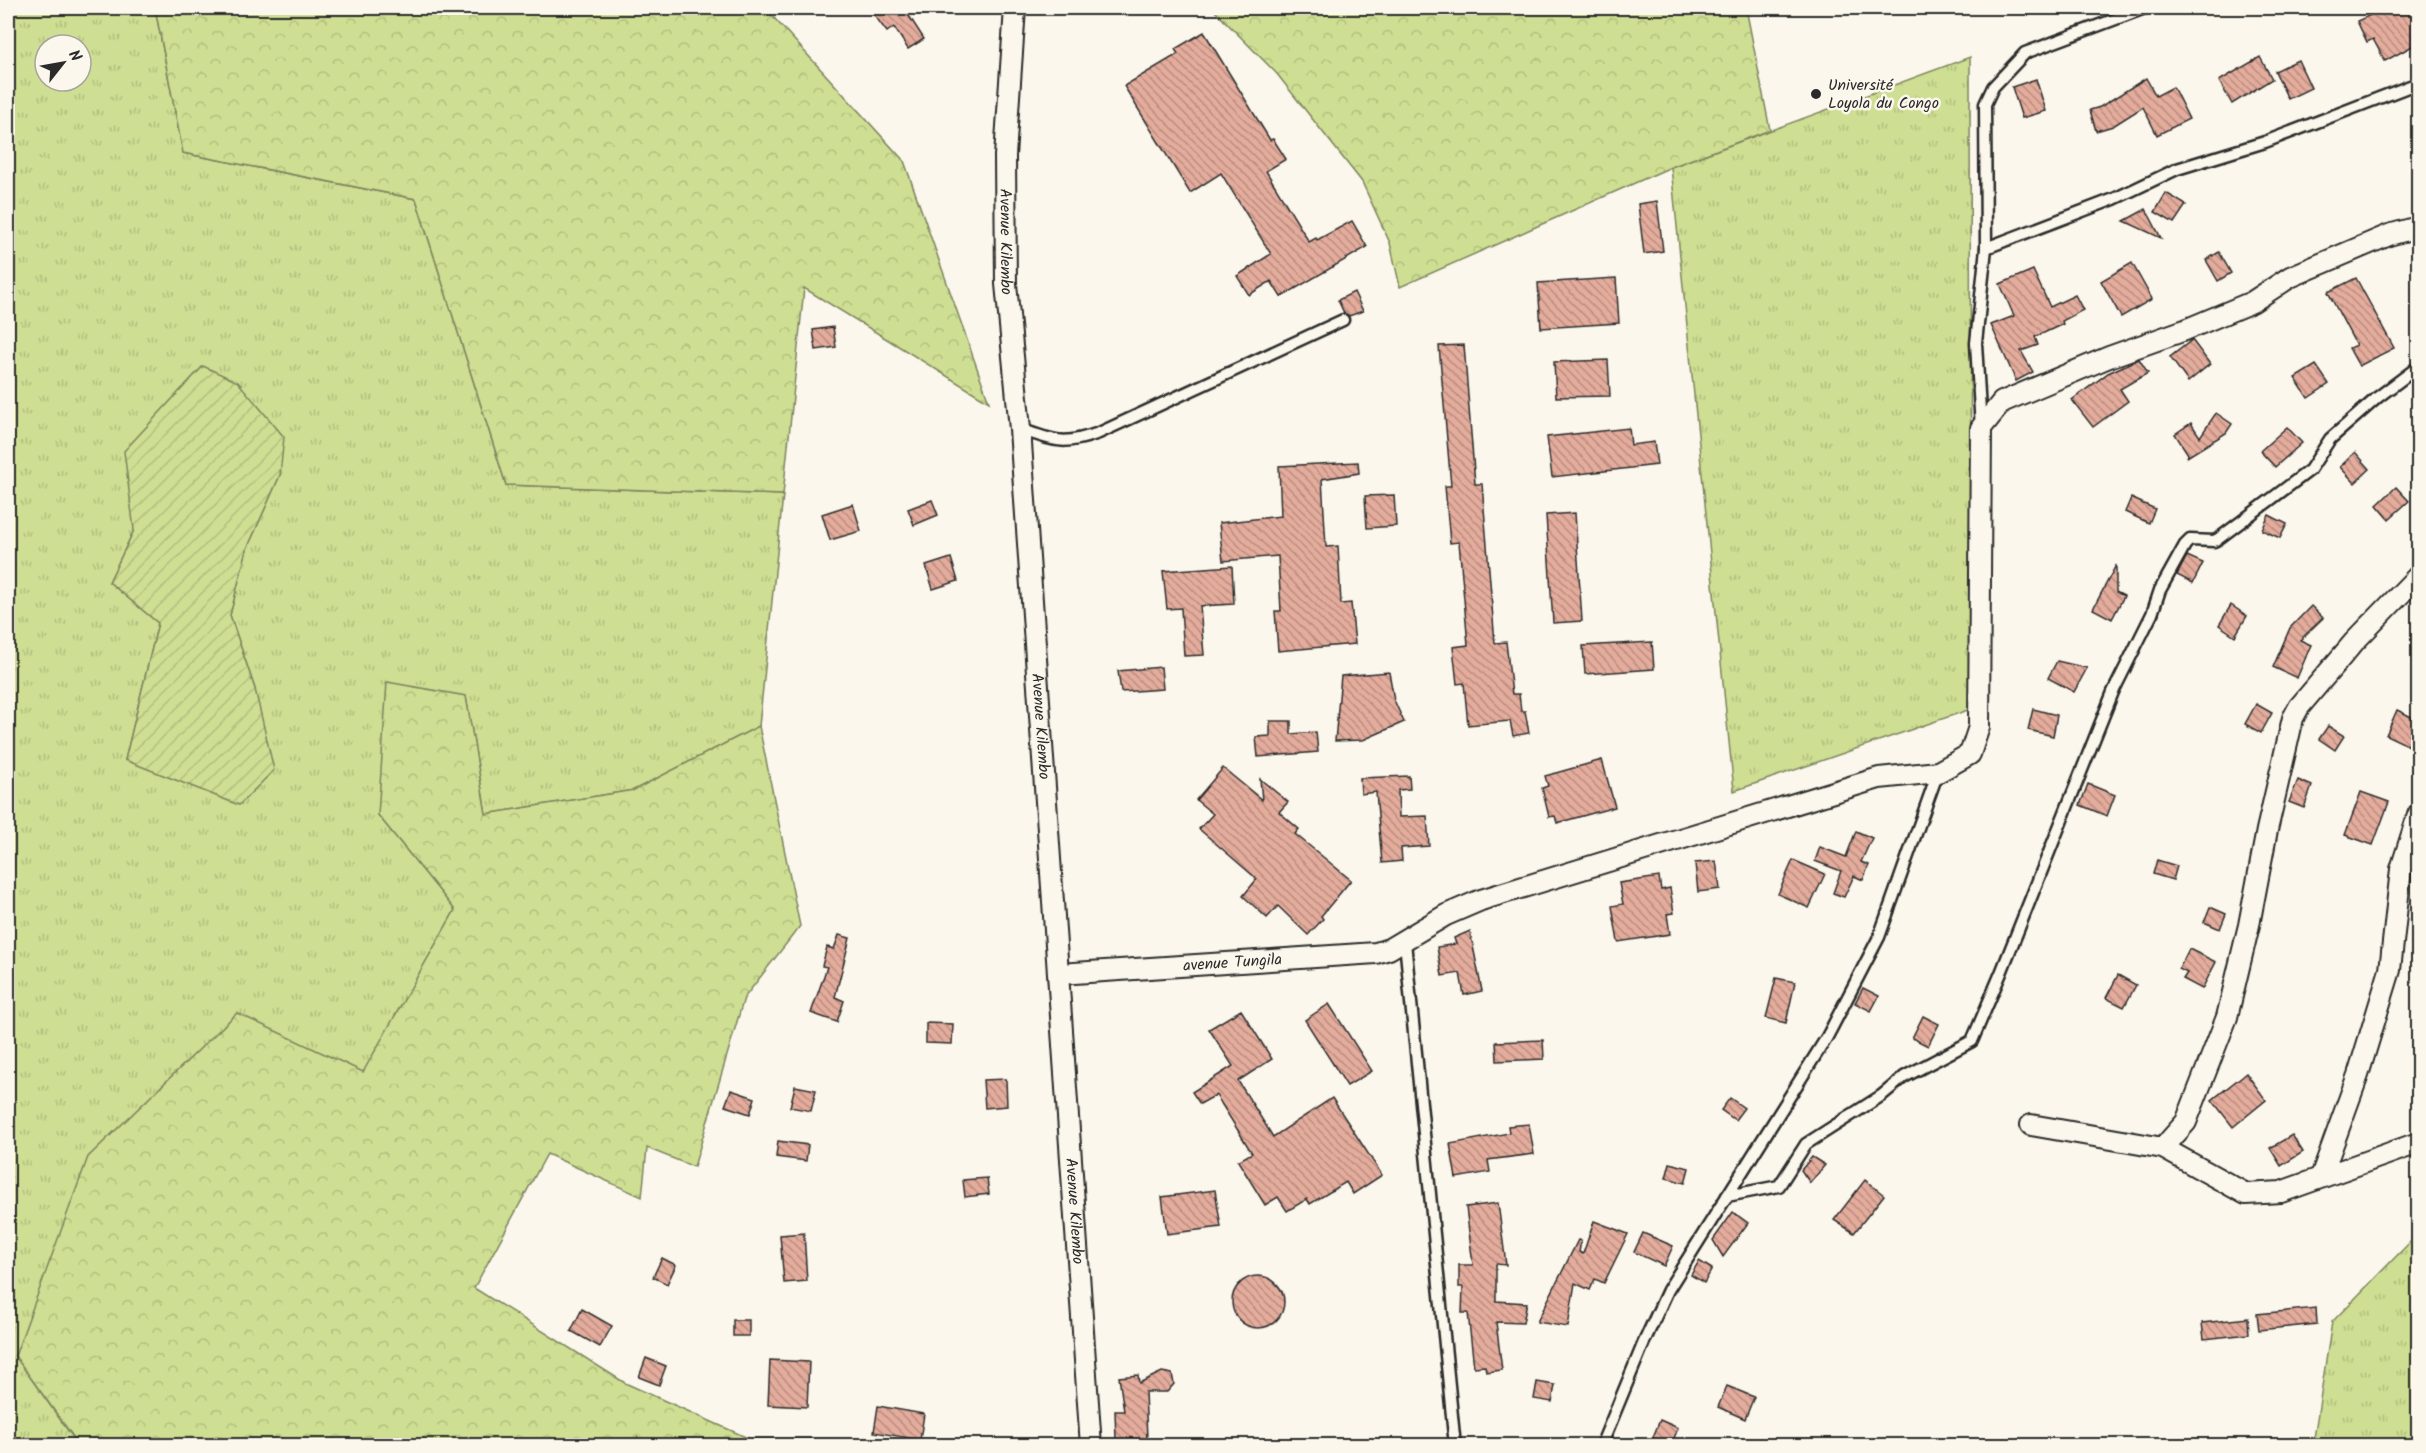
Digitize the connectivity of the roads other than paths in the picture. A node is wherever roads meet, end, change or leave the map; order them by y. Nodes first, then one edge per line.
1 (1015, 8) edge
2 (2145, 8) edge
3 (2418, 83) edge
4 (2418, 227) edge
5 (1986, 248) junction
6 (1343, 320) dead end
7 (2418, 367) edge
8 (1981, 428) junction
9 (1020, 429) junction
10 (2418, 576) edge
11 (1938, 772) junction
12 (2418, 815) edge
13 (1405, 942) junction
14 (1059, 974) junction
15 (2031, 1125) dead end
16 (2418, 1143) edge
17 (2163, 1148) junction
18 (2321, 1177) junction
19 (1727, 1196) junction
20 (1091, 1446) edge
21 (1455, 1446) edge
22 (1601, 1446) edge

1 - 9 street, Avenue Kilembo
2 - 5 lane
3 - 5 lane
4 - 8 street
5 - 8 lane
6 - 9 lane
7 - 19 lane
8 - 11 street
9 - 14 street, Avenue Kilembo
10 - 17 street
11 - 13 street, avenue Tungila
11 - 19 lane
12 - 18 street
13 - 14 street, avenue Tungila
13 - 21 lane
14 - 20 street, Avenue Kilembo
15 - 17 street
16 - 18 street
17 - 18 street
19 - 22 lane

